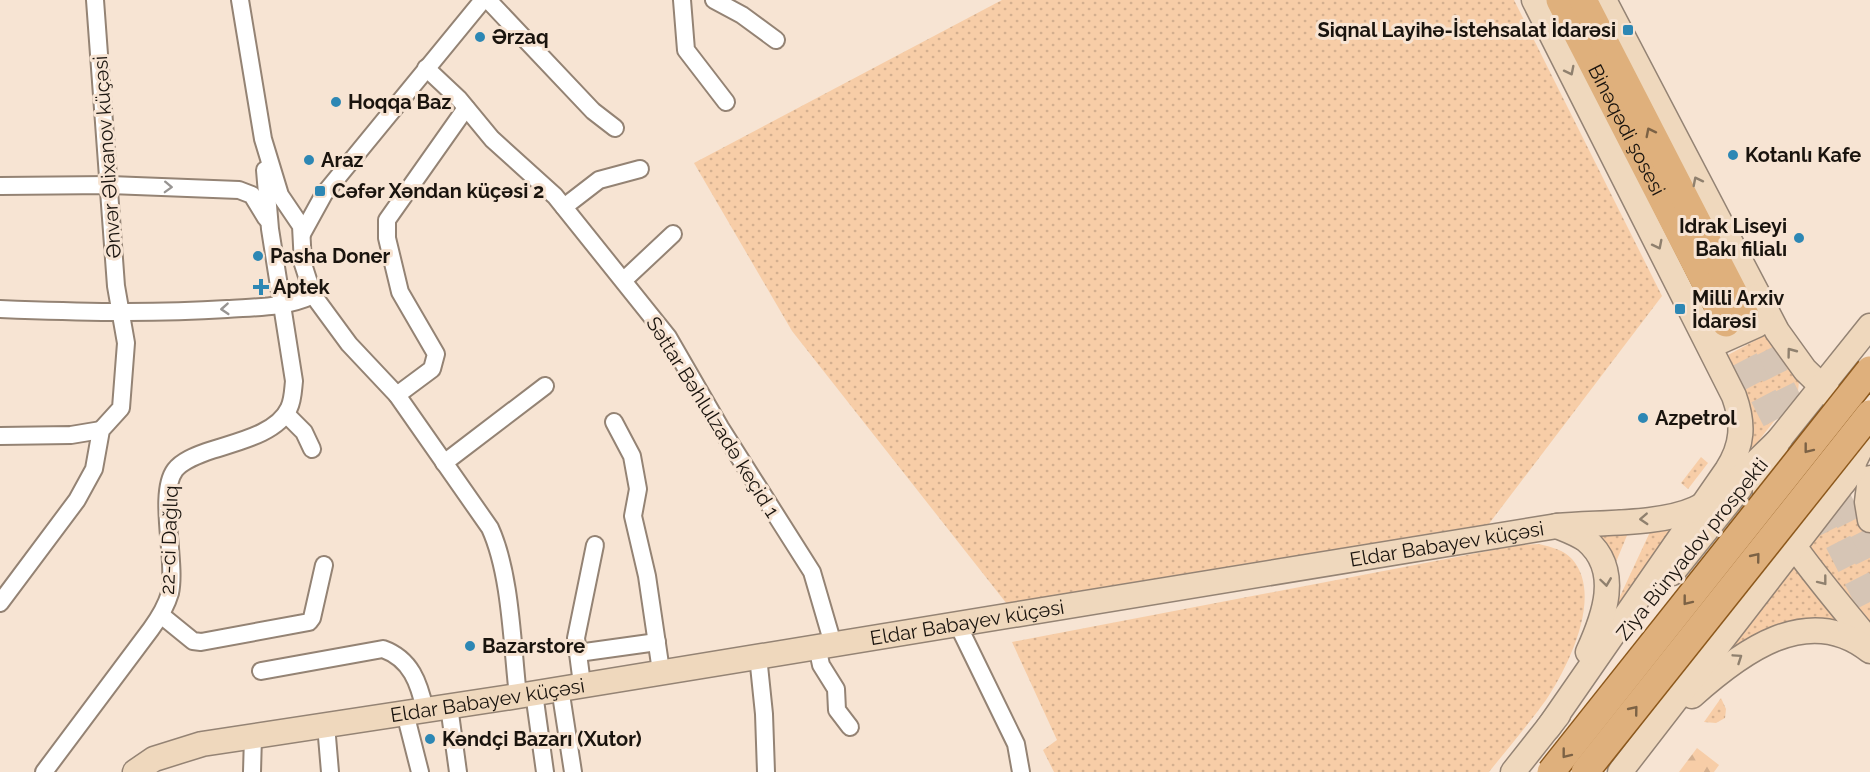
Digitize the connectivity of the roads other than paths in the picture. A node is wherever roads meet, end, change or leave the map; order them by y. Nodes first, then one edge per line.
1 (95, 0) edge
2 (240, 0) edge
3 (483, 0) edge
4 (488, 0) edge
5 (682, 0) edge
6 (714, 0) edge
7 (1534, 0) edge
8 (1560, 0) edge
9 (1582, 0) edge
10 (1604, 0) edge
11 (776, 40) dead end
12 (426, 68) junction
13 (726, 102) dead end
14 (466, 108) junction
15 (615, 128) dead end
16 (263, 139) junction
17 (640, 169) dead end
18 (110, 185) junction
19 (0, 186) edge
20 (317, 203) junction
21 (564, 207) junction
22 (289, 210) junction
23 (270, 230) junction
24 (302, 234) junction
25 (673, 234) dead end
26 (624, 280) junction
27 (1754, 288) junction
28 (316, 302) junction
29 (283, 304) junction
30 (0, 309) edge
31 (121, 313) junction
32 (1695, 317) junction
33 (1870, 326) edge
34 (1870, 332) edge
35 (1870, 370) edge
36 (545, 386) dead end
37 (1870, 386) edge
38 (1821, 387) junction
39 (397, 395) junction
40 (1858, 411) edge
41 (286, 414) junction
42 (614, 422) dead end
43 (101, 430) junction
44 (0, 436) edge
45 (1780, 439) junction
46 (1870, 448) edge
47 (312, 449) dead end
48 (444, 463) junction
49 (1870, 478) edge
50 (1844, 482) junction
51 (1765, 491) junction
52 (1701, 507) junction
53 (1825, 507) junction
54 (1870, 520) edge
55 (1557, 526) junction
56 (595, 545) dead end
57 (1795, 545) junction
58 (324, 565) dead end
59 (0, 603) edge
60 (161, 615) junction
61 (957, 623) junction
62 (657, 642) junction
63 (1870, 642) edge
64 (825, 645) junction
65 (1870, 651) edge
66 (578, 653) junction
67 (758, 656) junction
68 (261, 671) dead end
69 (661, 671) junction
70 (571, 686) junction
71 (526, 695) junction
72 (449, 706) junction
73 (415, 712) junction
74 (326, 725) junction
75 (850, 727) dead end
76 (1548, 728) junction
77 (253, 736) junction
78 (1646, 737) junction
79 (44, 772) edge
80 (135, 772) edge
81 (252, 772) edge
82 (330, 772) edge
83 (419, 772) edge
84 (458, 772) edge
85 (545, 772) edge
86 (573, 772) edge
87 (766, 772) edge
88 (1021, 772) edge
89 (1513, 772) edge
90 (1551, 772) edge
91 (1585, 772) edge
92 (1620, 772) edge

1 - 18 street, Ənvər Əlixanov küçəsi
2 - 16 street
3 - 12 street
4 - 15 street
5 - 13 street
6 - 11 street
7 -> 32 main road
8 -> 9 main road, Binəqədi şosesi
27 -> 10 main road
12 - 14 street, Səttar Bəhlulzadə keçid 1
12 - 20 street
14 - 21 street, Səttar Bəhlulzadə keçid 1
14 - 39 street
16 - 22 street
16 - 23 street
17 - 21 street
18 - 19 street
18 -> 23 street
18 - 31 street, Ənvər Əlixanov küçəsi
20 - 22 street
20 - 24 street
21 - 26 street, Səttar Bəhlulzadə keçid 1
22 - 23 street
22 - 24 street
23 - 29 street
24 - 28 street
25 - 26 street
26 - 64 street, Səttar Bəhlulzadə keçid 1
27 - 32 main road
38 -> 27 main road
28 - 29 street
28 - 39 street
29 -> 31 street
29 - 41 street
30 - 31 street
31 - 43 street, Ənvər Əlixanov küçəsi
32 - 52 main road
33 - 38 main road, Ziya Bünyadov prospekti
34 - 37 main road
35 -> 90 main road, Ziya Bünyadov prospekti, bridge
36 - 48 street
38 - 40 main road
38 - 45 main road, Ziya Bünyadov prospekti
39 - 48 street
40 - 45 main road
40 - 50 main road
91 -> 40 main road, bridge
41 - 47 street
41 - 60 street, 22-ci Dağlıq
42 - 62 street
43 - 44 street
43 - 59 street
45 - 51 main road
45 - 52 main road, Eldar Babayev küçəsi
45 - 76 main road, Ziya Bünyadov prospekti
46 - 50 main road
48 - 71 street
49 - 54 main road
50 - 53 main road
51 - 53 main road
51 - 57 main road
52 -> 55 main road, Eldar Babayev küçəsi
52 - 76 main road
53 - 57 main road
55 - 61 main road, Eldar Babayev küçəsi
55 -> 76 main road
56 - 66 street
57 -> 63 main road
57 - 78 main road
58 - 60 street
60 - 79 street, 22-ci Dağlıq
61 - 64 main road, Eldar Babayev küçəsi
61 - 88 street
62 - 66 street
62 - 69 street
64 - 67 main road, Eldar Babayev küçəsi
64 - 75 street, Səttar Bəhlulzadə keçid 1
78 -> 65 main road
66 - 70 street
67 - 69 main road, Eldar Babayev küçəsi
67 - 87 street
68 - 73 street
69 - 70 main road, Eldar Babayev küçəsi
70 - 71 main road, Eldar Babayev küçəsi
70 - 86 street
71 - 72 main road, Eldar Babayev küçəsi
71 - 85 street
72 - 73 main road, Eldar Babayev küçəsi
72 - 84 street
73 - 74 main road, Eldar Babayev küçəsi
73 - 83 street
74 - 77 main road, Eldar Babayev küçəsi
74 - 82 street
76 - 89 main road, Ziya Bünyadov prospekti
77 - 80 main road, Eldar Babayev küçəsi
77 - 81 street
78 - 92 main road

